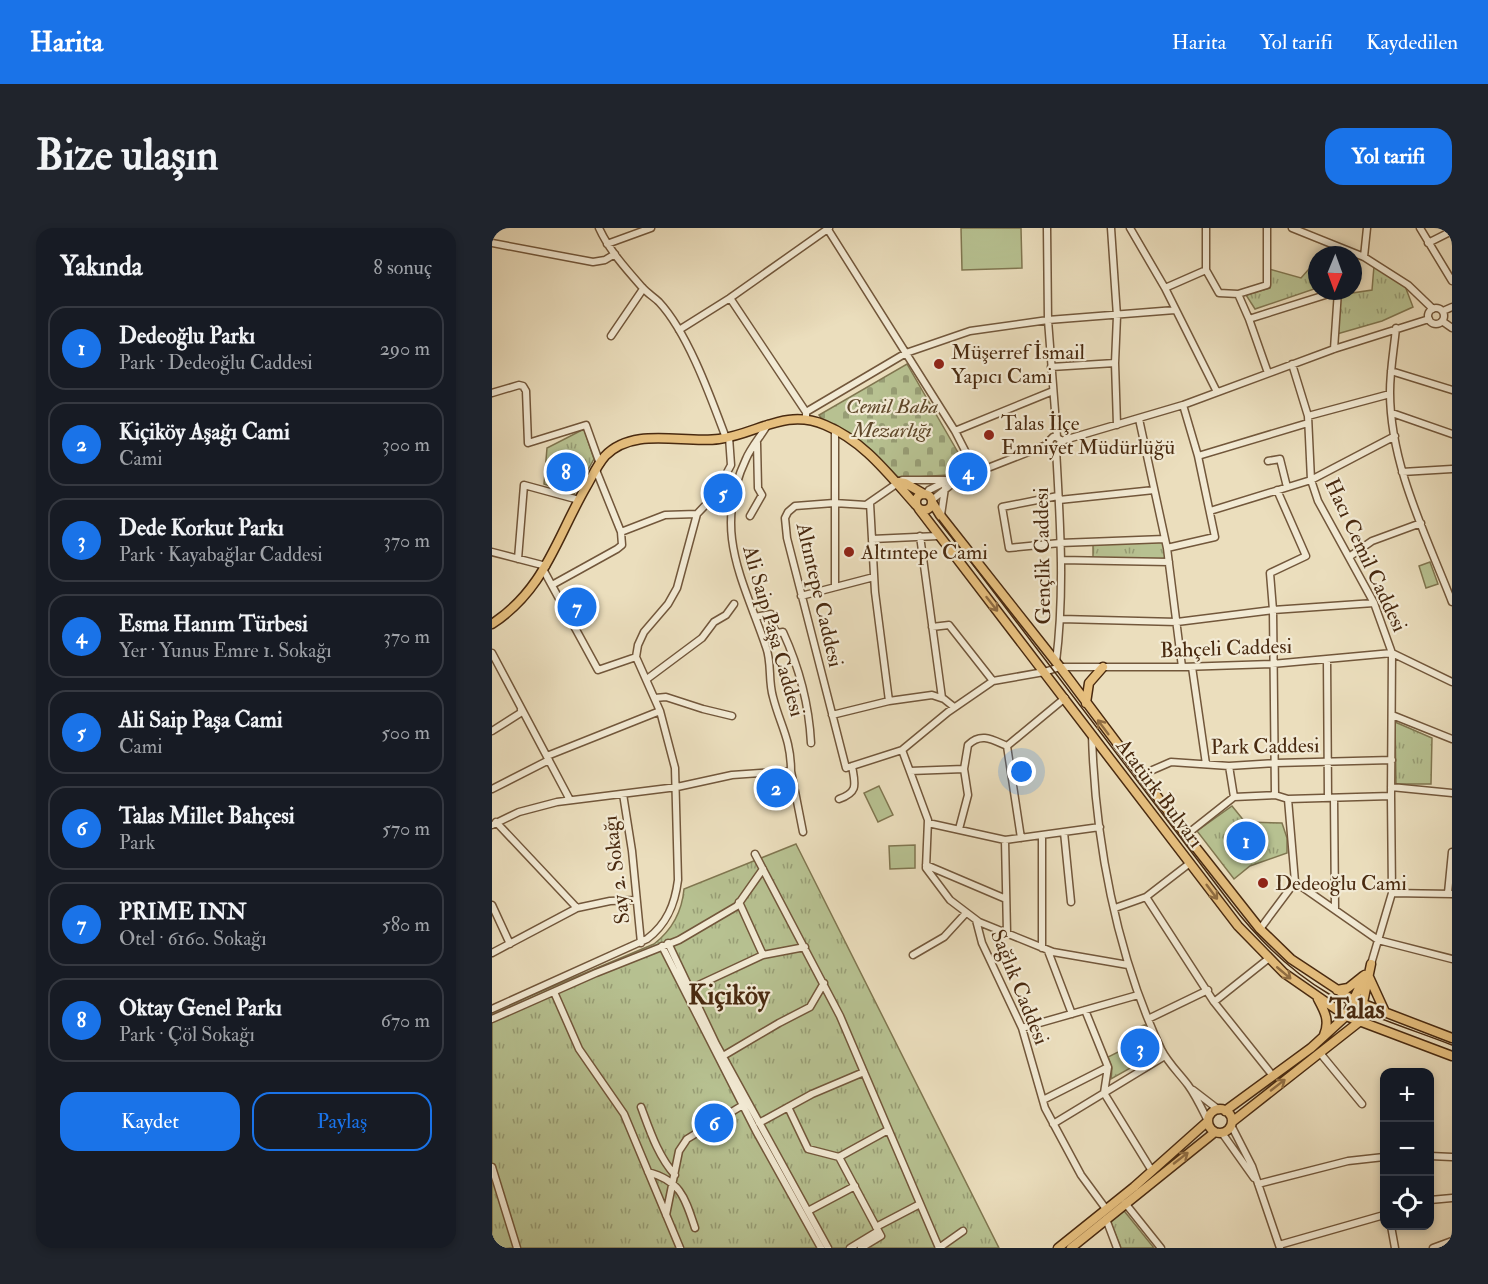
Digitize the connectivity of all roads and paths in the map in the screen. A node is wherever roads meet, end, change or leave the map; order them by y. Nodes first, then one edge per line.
1 (599, 228) edge
2 (828, 228) edge
3 (1047, 228) edge
4 (1111, 228) edge
5 (1130, 228) edge
6 (1206, 228) edge
7 (1267, 228) edge
8 (1292, 228) edge
9 (1315, 228) edge
10 (1367, 228) edge
11 (1420, 228) edge
12 (648, 229) edge
13 (1452, 231) edge
14 (1314, 236) junction
15 (492, 243) edge
16 (1428, 243) junction
17 (607, 244) junction
18 (1339, 245) joint
19 (615, 254) junction
20 (1364, 256) junction
21 (1206, 270) junction
22 (1452, 281) edge
23 (1165, 288) junction
24 (643, 289) junction
25 (1238, 294) junction
26 (730, 298) junction
27 (1309, 300) edge
28 (1337, 300) edge
29 (1452, 307) edge
30 (1433, 309) junction
31 (1175, 310) junction
32 (1443, 311) junction
33 (1117, 316) junction
34 (1249, 319) junction
35 (1429, 319) junction
36 (1048, 320) junction
37 (1442, 321) junction
38 (1396, 328) junction
39 (1452, 328) edge
40 (679, 330) junction
41 (611, 336) dead end
42 (1334, 349) junction
43 (906, 353) junction
44 (1114, 363) junction
45 (1292, 364) junction
46 (1051, 367) junction
47 (1391, 371) junction
48 (1268, 373) junction
49 (1452, 390) edge
50 (1053, 391) junction
51 (1216, 392) junction
52 (492, 393) edge
53 (1390, 394) junction
54 (1183, 405) junction
55 (1392, 413) junction
56 (806, 416) junction
57 (1139, 419) junction
58 (1308, 420) junction
59 (768, 424) junction
60 (1118, 425) junction
61 (836, 430) junction
62 (955, 431) junction
63 (1452, 434) edge
64 (1395, 436) junction
65 (728, 437) junction
66 (1059, 439) junction
67 (757, 443) junction
68 (1049, 444) junction
69 (1056, 449) junction
70 (1198, 456) junction
71 (1268, 461) dead end
72 (598, 467) junction
73 (1452, 469) edge
74 (976, 472) junction
75 (1402, 472) junction
76 (953, 480) junction
77 (1311, 480) junction
78 (898, 482) junction
79 (1287, 487) junction
80 (945, 488) junction
81 (1154, 490) junction
82 (1277, 490) junction
83 (928, 497) junction
84 (1059, 498) junction
85 (579, 500) junction
86 (834, 503) junction
87 (870, 503) junction
88 (918, 507) junction
89 (1210, 511) junction
90 (697, 514) junction
91 (940, 515) junction
92 (750, 516) dead end
93 (1421, 523) junction
94 (621, 532) junction
95 (920, 536) junction
96 (938, 536) junction
97 (872, 539) junction
98 (1166, 540) junction
99 (1060, 543) junction
100 (1167, 548) junction
101 (492, 552) edge
102 (1349, 557) junction
103 (518, 559) junction
104 (1060, 560) junction
105 (1169, 562) junction
106 (545, 569) junction
107 (874, 577) junction
108 (552, 585) junction
109 (835, 587) junction
110 (801, 596) junction
111 (1452, 602) edge
112 (1374, 603) junction
113 (734, 604) dead end
114 (1273, 610) junction
115 (755, 617) junction
116 (1061, 619) junction
117 (1177, 622) junction
118 (492, 624) edge
119 (932, 627) junction
120 (492, 653) edge
121 (1392, 653) junction
122 (636, 657) junction
123 (1327, 659) junction
124 (1272, 664) junction
125 (1058, 665) junction
126 (499, 667) junction
127 (1103, 667) junction
128 (1182, 667) junction
129 (1192, 667) junction
130 (492, 672) edge
131 (1044, 672) junction
132 (647, 679) junction
133 (993, 681) junction
134 (1452, 682) edge
135 (655, 698) junction
136 (942, 698) junction
137 (1065, 698) junction
138 (889, 701) junction
139 (1086, 704) junction
140 (954, 707) junction
141 (660, 711) junction
142 (522, 712) junction
143 (832, 715) junction
144 (1392, 715) junction
145 (732, 716) dead end
146 (492, 732) edge
147 (1092, 734) junction
148 (1452, 739) edge
149 (811, 743) dead end
150 (1007, 746) junction
151 (902, 750) junction
152 (548, 758) junction
153 (1392, 760) junction
154 (1328, 762) junction
155 (1276, 763) junction
156 (1206, 764) junction
157 (1229, 766) junction
158 (849, 767) junction
159 (964, 769) junction
160 (791, 771) junction
161 (910, 771) junction
162 (1141, 776) junction
163 (1391, 788) junction
164 (492, 789) edge
165 (677, 790) junction
166 (1452, 793) edge
167 (623, 794) junction
168 (1275, 795) junction
169 (1391, 796) junction
170 (1234, 797) junction
171 (1331, 798) junction
172 (840, 799) dead end
173 (1288, 799) junction
174 (570, 800) junction
175 (928, 823) junction
176 (494, 824) edge
177 (1100, 827) junction
178 (959, 830) junction
179 (803, 831) dead end
180 (1064, 832) junction
181 (1042, 835) junction
182 (1186, 835) junction
183 (1021, 838) junction
184 (1005, 840) junction
185 (1452, 852) edge
186 (756, 854) dead end
187 (1190, 863) junction
188 (926, 865) junction
189 (763, 869) junction
190 (1294, 882) junction
191 (1392, 893) junction
192 (1450, 893) edge
193 (1146, 897) junction
194 (1006, 899) junction
195 (636, 900) junction
196 (739, 902) junction
197 (1071, 902) dead end
198 (492, 905) edge
199 (577, 908) junction
200 (1115, 908) junction
201 (1335, 909) junction
202 (966, 913) junction
203 (976, 920) junction
204 (1260, 929) junction
205 (1007, 933) junction
206 (1378, 940) junction
207 (641, 943) junction
208 (510, 944) junction
209 (665, 945) junction
210 (805, 947) junction
211 (1045, 949) junction
212 (492, 953) edge
213 (763, 955) junction
214 (913, 955) dead end
215 (1268, 959) junction
216 (1452, 959) edge
217 (1371, 963) joint
218 (1128, 965) junction
219 (1367, 975) junction
220 (824, 983) junction
221 (690, 989) junction
222 (1208, 990) junction
223 (1337, 990) junction
224 (554, 992) junction
225 (1138, 995) junction
226 (1316, 996) junction
227 (1353, 1000) junction
228 (1214, 1002) junction
229 (1364, 1003) junction
230 (492, 1009) edge
231 (1085, 1010) junction
232 (1385, 1012) junction
233 (1072, 1014) junction
234 (1346, 1016) junction
235 (492, 1019) edge
236 (1148, 1019) junction
237 (1359, 1022) junction
238 (1023, 1028) junction
239 (1376, 1029) junction
240 (1323, 1037) junction
241 (1452, 1038) edge
242 (1331, 1044) junction
243 (1320, 1053) junction
244 (723, 1056) junction
245 (1165, 1056) junction
246 (1452, 1056) edge
247 (1108, 1067) junction
248 (864, 1072) junction
249 (1273, 1076) junction
250 (1190, 1087) junction
251 (1104, 1093) junction
252 (1043, 1100) junction
253 (1362, 1104) dead end
254 (743, 1105) junction
255 (641, 1107) dead end
256 (788, 1107) junction
257 (1222, 1110) junction
258 (1208, 1121) junction
259 (759, 1123) junction
260 (1232, 1123) junction
261 (1053, 1124) junction
262 (888, 1130) junction
263 (1218, 1132) junction
264 (1434, 1156) edge
265 (839, 1157) junction
266 (1380, 1157) edge
267 (1452, 1157) edge
268 (492, 1167) edge
269 (1152, 1171) junction
270 (648, 1172) junction
271 (675, 1175) junction
272 (674, 1184) junction
273 (1258, 1184) junction
274 (855, 1186) junction
275 (1452, 1198) edge
276 (1434, 1200) edge
277 (1125, 1203) junction
278 (920, 1204) junction
279 (1106, 1209) junction
280 (808, 1211) junction
281 (666, 1215) junction
282 (1380, 1216) edge
283 (1106, 1220) junction
284 (695, 1228) dead end
285 (877, 1229) junction
286 (1392, 1230) edge
287 (963, 1231) dead end
288 (1452, 1241) edge
289 (1279, 1246) edge
290 (517, 1248) edge
291 (680, 1248) edge
292 (821, 1248) edge
293 (828, 1248) edge
294 (849, 1248) edge
295 (861, 1248) edge
296 (939, 1248) edge
297 (1058, 1248) edge
298 (1071, 1248) edge
299 (1117, 1248) edge
300 (1161, 1248) edge
301 (1395, 1248) edge
302 (1433, 1248) edge

1 - 17 street
2 - 26 street
2 - 43 street
3 - 36 street
4 - 33 street
5 - 23 street
6 - 21 street
7 - 25 street
8 - 14 street
9 - 14 street
10 - 20 street
11 - 16 street
12 - 17 street
13 - 16 street
14 - 18 street
15 - 19 street
16 - 22 street
17 - 19 street
18 - 20 street
19 - 24 street
20 - 30 street
21 - 23 street
21 - 25 street
23 - 31 street
24 - 40 street
24 - 41 street
25 - 34 street
26 - 40 street
26 - 56 street
27 - 34 street
28 - 42 street
29 - 32 street
30 - 32 street
30 - 35 street
31 - 33 street
31 - 51 street
32 - 37 street
33 - 36 street
33 - 44 street
34 - 48 street
35 - 37 street
35 - 38 street
36 - 43 street
36 - 46 street
37 - 39 street
38 - 42 street
38 - 47 street
40 - 65 street
42 - 45 street
43 - 56 street
43 - 62 street
44 - 46 street
44 - 60 street
45 - 48 street
45 - 58 street, Hacı Cemil Caddesi
46 - 50 street
47 - 49 street
47 - 53 street
48 - 51 street
50 - 62 street
50 - 66 street
51 - 54 street
52 - 72 street
53 - 55 street
53 - 58 street
54 - 57 street
54 - 70 street
55 - 63 street
55 - 64 street
56 - 59 main road, Atatürk Bulvarı
56 - 61 main road, Atatürk Bulvarı
57 - 60 street
57 - 81 street
58 - 70 street
58 - 77 street, Hacı Cemil Caddesi
59 - 65 main road, Atatürk Bulvarı
59 - 67 street, Ali Saip Paşa Caddesi
60 - 66 street
61 - 78 main road, Atatürk Bulvarı
61 - 86 street
62 - 74 street
64 - 75 street
64 - 77 street
65 - 72 main road, Atatürk Bulvarı
65 - 90 street
66 - 68 street
66 - 69 street
67 - 92 street
67 - 115 street, Ali Saip Paşa Caddesi
68 - 69 street
68 - 74 street
69 - 84 street, Gençlik Caddesi
70 - 89 street
71 - 79 street
72 - 85 main road, Atatürk Bulvarı
72 - 94 street
73 - 75 street
74 - 76 street
75 - 93 street
76 - 78 street
76 - 80 street
76 - 83 street
77 - 79 street
77 - 102 street, Hacı Cemil Caddesi
78 - 83 main road, Atatürk Bulvarı
78 - 87 street
78 - 88 main road, Atatürk Bulvarı
79 - 82 street
80 - 83 street
80 - 91 street
81 - 84 street
81 - 98 street
82 - 89 street
82 - 114 street
83 - 88 main road
83 - 88 main road
83 - 91 main road, Atatürk Bulvarı
84 - 99 street, Gençlik Caddesi
84 - 99 street
85 - 103 street
85 - 106 main road, Atatürk Bulvarı
86 - 87 street, Altıntepe Caddesi
86 - 109 street
86 - 110 street, Altıntepe Caddesi
87 - 97 street
88 - 96 main road, Atatürk Bulvarı
89 - 100 street
90 - 94 street
90 - 122 street
91 - 125 main road, Atatürk Bulvarı
93 - 102 street
93 - 111 street
94 - 108 street
95 - 96 street
95 - 97 street
95 - 119 street
96 -> 131 main road, Atatürk Bulvarı
97 - 107 street
98 - 99 street
98 - 100 street
99 - 104 street, Gençlik Caddesi
100 - 105 street
101 - 103 street
102 - 112 street, Hacı Cemil Caddesi
103 - 106 street
104 - 105 street
104 - 116 street, Gençlik Caddesi
105 - 117 street
106 - 108 street
106 - 118 main road, Atatürk Bulvarı
107 - 109 street
107 - 138 street
108 - 122 street
109 - 110 street
110 - 143 street, Altıntepe Caddesi
112 - 114 street
112 - 121 street, Hacı Cemil Caddesi
113 - 132 street
114 - 117 street
114 - 124 street
115 - 149 street
115 - 160 street, Ali Saip Paşa Caddesi
116 - 117 street
116 - 125 street, Gençlik Caddesi
117 - 128 street
119 - 133 street
119 - 136 street
120 - 126 street
120 - 142 street
121 - 123 street, Bahçeli Caddesi
121 - 134 street
121 - 144 street, Hacı Cemil Caddesi
122 - 132 street
123 - 124 street, Bahçeli Caddesi
123 - 154 street
124 - 129 street, Bahçeli Caddesi
124 - 155 street
125 - 127 street, Bahçeli Caddesi
125 - 131 street
125 - 139 main road, Atatürk Bulvarı
126 - 130 street
126 - 142 street
127 - 128 street, Bahçeli Caddesi
127 - 139 main road
128 - 129 street, Bahçeli Caddesi
129 - 156 street
131 - 133 street
131 - 137 main road, Atatürk Bulvarı
132 - 135 street
133 - 140 street
135 - 141 street
135 - 145 street
136 - 138 street
136 - 140 street
137 - 147 main road, Atatürk Bulvarı
137 - 150 street
138 - 143 street
162 -> 139 main road, Atatürk Bulvarı
140 - 151 street
141 - 152 street
141 - 165 street
142 - 146 street
142 - 152 street
143 - 158 street, Altıntepe Caddesi
144 - 148 street
144 - 153 street, Hacı Cemil Caddesi
147 - 177 street
147 - 187 main road, Atatürk Bulvarı
150 - 159 street
150 - 183 street
151 - 158 street
151 - 161 street
152 - 164 street
152 - 174 street
153 - 154 street, Park Caddesi
153 - 163 street, Hacı Cemil Caddesi
154 - 155 street, Park Caddesi
154 - 171 street
155 - 157 street, Park Caddesi
155 - 168 street
156 - 157 street, Park Caddesi
156 - 162 street, Park Caddesi
157 - 170 street
158 - 172 street, Altıntepe Caddesi
159 - 161 street
159 - 178 street
160 - 165 street
160 - 179 street, Ali Saip Paşa Caddesi
161 - 175 street
162 - 182 main road, Atatürk Bulvarı
163 - 166 street
163 - 169 street, Hacı Cemil Caddesi
165 - 167 street
165 - 207 street
167 - 174 street
167 - 195 street, Say 2. Sokağı
168 - 170 street
168 - 173 street
169 - 171 street
169 - 191 street, Hacı Cemil Caddesi
170 - 182 street
171 - 173 street
171 - 201 street
173 - 190 street
174 - 176 street
175 - 178 street
175 - 188 street
176 - 199 street
177 - 180 street
177 - 200 street
178 - 184 street
180 - 181 street
180 - 197 street
181 - 183 street
181 - 211 street
182 - 204 main road, Atatürk Bulvarı
183 - 184 street
184 - 194 street
185 - 192 street
186 - 189 street
187 - 193 street
187 -> 215 main road, Atatürk Bulvarı
188 - 194 street
188 - 202 street, Sağlık Caddesi
189 - 196 street
189 - 210 street
190 - 201 street
190 - 204 street
191 - 192 street
191 - 206 street, Hacı Cemil Caddesi
193 - 200 street
193 - 222 street
194 - 205 street
195 - 199 street
195 - 207 street, Say 2. Sokağı
196 - 209 street
196 - 213 street
198 - 208 street
199 - 208 street
200 - 218 street
201 - 206 street
202 - 203 street, Sağlık Caddesi
202 - 214 street
203 - 205 street
203 - 238 street, Sağlık Caddesi
204 - 223 main road, Atatürk Bulvarı
205 - 211 street
206 - 216 street
206 - 217 street, Hacı Cemil Caddesi
207 - 230 street
208 - 212 street
209 - 221 street
209 - 224 street
209 - 254 street
210 - 213 street
210 - 220 street
211 - 218 street
211 - 233 street
213 - 221 street
215 -> 226 main road, Atatürk Bulvarı
215 - 228 street
217 - 219 main road
218 - 225 street
219 - 223 main road
219 - 227 main road
219 - 229 main road
219 - 232 main road
220 - 244 street
220 - 248 street
221 - 244 street
222 - 228 street
222 - 236 street
223 - 227 main road, Atatürk Bulvarı
224 - 235 street
224 - 270 street
225 - 231 street
225 - 236 street
226 - 234 main road, Atatürk Bulvarı
226 - 240 main road
227 - 229 main road, Atatürk Bulvarı
227 - 234 main road
228 - 249 street
229 - 232 main road, Atatürk Bulvarı
229 - 237 main road
231 - 233 street
231 - 247 street
232 - 241 main road, Atatürk Bulvarı
233 - 238 street
234 - 237 main road, Atatürk Bulvarı
234 - 240 main road
236 - 245 street
237 - 239 main road, Atatürk Bulvarı
237 - 242 main road
238 - 252 street, Sağlık Caddesi
239 - 242 main road
239 - 246 main road, Atatürk Bulvarı
240 - 249 main road
242 - 243 main road
243 - 253 street
260 -> 243 main road
244 - 259 street
245 - 250 street
245 - 251 street
247 - 251 street
247 - 252 street
248 - 256 street
248 - 262 street
249 - 257 main road
250 - 257 street
250 - 258 street
251 - 261 street
251 - 269 street
252 - 261 street, Sağlık Caddesi
254 - 271 street
254 - 292 street
255 - 271 street
256 - 259 street
256 - 265 street
257 - 258 main road
257 - 260 main road
258 - 263 main road
258 - 269 main road
259 - 280 street
260 - 263 main road
260 - 273 street
261 - 279 street, Sağlık Caddesi
262 - 265 street
262 - 278 street
263 - 273 street
277 -> 263 main road
264 - 267 street
265 - 274 street
266 - 273 street
268 - 290 street
269 - 279 main road
270 - 272 street
270 - 281 street
271 - 272 street
272 - 281 street
272 - 284 street
273 - 289 street
274 - 280 street
274 - 285 street
275 - 276 street
277 - 283 main road
277 - 300 street
278 - 285 street
278 - 296 street
279 - 297 main road
280 - 293 street
281 - 291 street
282 - 289 street
283 - 298 main road
283 - 299 street
285 - 294 street
285 - 295 street
286 - 301 street
287 - 296 street
288 - 302 street

